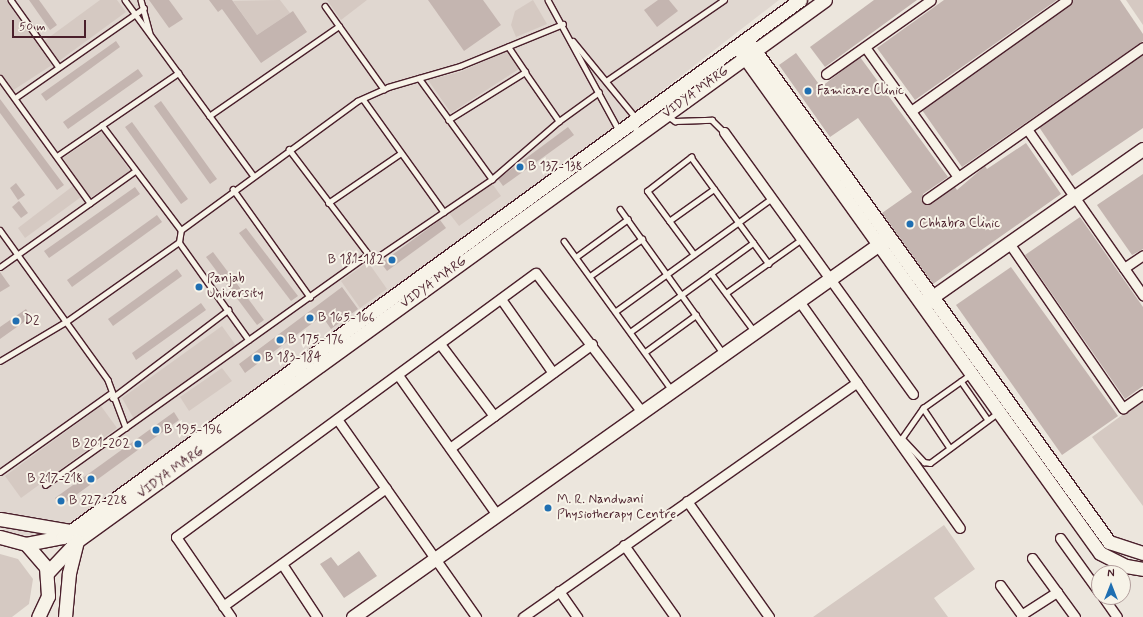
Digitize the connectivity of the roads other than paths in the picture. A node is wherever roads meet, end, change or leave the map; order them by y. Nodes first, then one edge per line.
1 (11, 0) edge
2 (125, 0) edge
3 (141, 0) edge
4 (548, 0) edge
5 (724, 0) edge
6 (800, 0) edge
7 (825, 0) edge
8 (931, 0) edge
9 (1067, 0) edge
10 (325, 6) dead end
11 (144, 8) junction
12 (134, 13) junction
13 (563, 24) junction
14 (339, 26) junction
15 (151, 36) junction
16 (573, 41) junction
17 (741, 42) junction
18 (508, 47) junction
19 (865, 47) junction
20 (1143, 47) edge
21 (750, 54) junction
22 (58, 66) junction
23 (525, 72) junction
24 (178, 73) junction
25 (826, 74) dead end
26 (0, 78) edge
27 (419, 78) junction
28 (606, 81) junction
29 (384, 89) junction
30 (599, 92) junction
31 (15, 98) junction
32 (363, 99) junction
33 (911, 111) junction
34 (666, 115) junction
35 (209, 116) junction
36 (636, 118) junction
37 (448, 120) junction
38 (559, 121) junction
39 (102, 125) junction
40 (1027, 129) junction
41 (619, 130) junction
42 (724, 132) joint
43 (636, 136) junction
44 (289, 149) junction
45 (1143, 149) edge
46 (401, 152) junction
47 (56, 156) junction
48 (135, 171) junction
49 (253, 175) junction
50 (958, 177) junction
51 (492, 179) junction
52 (233, 189) junction
53 (714, 189) junction
54 (1075, 197) junction
55 (772, 198) junction
56 (927, 199) dead end
57 (90, 203) junction
58 (328, 203) junction
59 (620, 209) dead end
60 (444, 212) junction
61 (628, 220) junction
62 (669, 221) junction
63 (738, 223) junction
64 (0, 230) edge
65 (181, 230) junction
66 (889, 237) junction
67 (642, 239) junction
68 (802, 239) junction
69 (564, 241) dead end
70 (179, 242) junction
71 (753, 243) junction
72 (1009, 243) junction
73 (878, 244) junction
74 (18, 254) junction
75 (368, 255) junction
76 (694, 255) junction
77 (1143, 255) edge
78 (576, 257) junction
79 (768, 264) junction
80 (0, 267) edge
81 (1124, 268) junction
82 (711, 273) junction
83 (667, 275) junction
84 (590, 276) junction
85 (831, 278) junction
86 (726, 293) junction
87 (681, 294) junction
88 (1143, 295) edge
89 (310, 297) junction
90 (933, 297) junction
91 (501, 299) junction
92 (799, 301) junction
93 (922, 305) junction
94 (228, 310) junction
95 (616, 311) junction
96 (696, 315) junction
97 (67, 321) junction
98 (630, 332) junction
99 (754, 332) junction
100 (249, 340) junction
101 (440, 344) junction
102 (592, 344) junction
103 (645, 352) junction
104 (724, 354) junction
105 (0, 362) edge
106 (553, 373) junction
107 (398, 374) junction
108 (966, 378) junction
109 (856, 382) junction
110 (672, 390) junction
111 (913, 394) dead end
112 (1143, 394) edge
113 (112, 395) junction
114 (1009, 404) junction
115 (923, 408) junction
116 (642, 412) junction
117 (494, 416) junction
118 (993, 416) junction
119 (337, 419) junction
120 (126, 428) junction
121 (900, 439) junction
122 (450, 448) junction
123 (950, 448) junction
124 (0, 472) edge
125 (45, 485) dead end
126 (386, 488) junction
127 (687, 501) junction
128 (497, 515) junction
129 (0, 519) edge
130 (960, 528) dead end
131 (74, 536) junction
132 (0, 537) edge
133 (1060, 538) dead end
134 (26, 544) junction
135 (624, 546) junction
136 (1143, 553) edge
137 (1032, 558) dead end
138 (435, 559) junction
139 (282, 564) junction
140 (1143, 569) edge
141 (48, 572) junction
142 (1091, 581) edge
143 (1000, 586) dead end
144 (559, 592) junction
145 (1057, 592) junction
146 (1109, 605) edge
147 (224, 606) junction
148 (46, 611) edge
149 (1022, 616) edge
150 (38, 617) edge
151 (65, 617) edge
152 (231, 617) edge
153 (317, 617) edge
154 (353, 617) edge
155 (476, 617) edge
156 (523, 617) edge
157 (577, 617) edge
158 (675, 617) edge
159 (770, 617) edge
160 (1075, 617) edge
161 (1117, 617) edge

1 - 22 lane
2 - 12 lane
3 - 11 lane
4 - 13 lane
5 - 28 lane
6 - 17 street, VIDYA MARG
7 - 21 street, VIDYA MARG
8 - 19 street
9 - 33 street
10 - 14 lane
11 - 12 lane
11 - 15 lane
12 - 15 lane
12 - 22 lane
13 - 16 lane
13 - 18 lane
14 - 29 lane
14 - 35 lane
15 - 24 lane
16 - 28 lane
16 - 30 lane
17 - 21 street
17 - 36 street, VIDYA MARG
18 - 23 lane
18 - 27 lane
19 - 25 street
19 - 33 street
20 - 40 street
21 - 34 street, VIDYA MARG
21 - 66 street
21 - 73 street
22 - 31 lane
23 - 37 lane
23 - 38 lane
24 - 35 lane
24 - 39 lane
26 - 31 lane
27 - 29 lane
27 - 37 lane
28 - 36 lane
29 - 32 lane
30 - 38 lane
30 - 41 lane
31 - 47 lane
32 - 44 lane
32 - 46 lane
33 - 50 street
34 - 42 lane
34 - 43 street, VIDYA MARG
35 - 49 lane
36 - 41 street, VIDYA MARG
36 - 43 lane
37 - 51 lane
38 - 51 lane
39 - 47 lane
39 - 48 lane
40 - 50 street
40 - 54 street
41 - 43 lane
41 - 131 street, VIDYA MARG
42 - 55 street
43 - 131 street, VIDYA MARG
44 - 49 lane
44 - 58 lane
45 - 54 street
46 - 58 lane
46 - 60 lane
47 - 57 lane
48 - 57 lane
48 - 65 lane
49 - 52 lane
50 - 56 street
51 - 60 lane
52 - 65 lane
52 - 89 lane
53 - 62 lane
53 - 62 lane
53 - 63 lane
54 - 72 street
54 - 81 street
55 - 63 lane
55 - 68 street
57 - 74 lane
58 - 75 lane
59 - 61 lane
60 - 75 lane
61 - 67 lane
61 - 78 lane
62 - 76 lane
63 - 71 lane
63 - 76 lane
64 - 74 lane
65 - 70 lane
66 - 73 street
66 - 90 street
67 - 83 lane
67 - 84 lane
68 - 79 lane
68 - 85 street
69 - 78 lane
70 - 94 lane
70 - 97 lane
71 - 79 lane
71 - 82 lane
72 - 90 street
72 - 112 street
73 - 85 street
73 - 93 street
74 - 80 lane
74 - 97 lane
75 - 89 lane
76 - 83 lane
77 - 81 street
78 - 84 lane
79 - 86 lane
81 - 88 street
82 - 86 lane
82 - 87 lane
83 - 87 lane
83 - 95 lane
84 - 95 lane
85 - 92 street
85 - 111 street
86 - 99 lane
87 - 96 lane
87 - 98 lane
89 - 100 lane
90 - 93 street
90 - 114 street
91 - 101 street
91 - 102 street
91 - 106 street
92 - 99 street
92 - 109 street
93 - 108 street
94 - 100 lane
94 - 113 lane
95 - 98 lane
96 - 103 lane
96 - 104 lane
97 - 105 lane
97 - 113 lane
98 - 103 lane
99 - 104 street
100 - 120 lane
101 - 107 street
101 - 117 street
102 - 106 street
102 - 116 street
103 - 110 lane
104 - 110 street
106 - 117 street
107 - 119 street
107 - 122 street
108 - 115 lane
108 - 118 street
109 - 121 street
109 - 127 street
110 - 116 street
113 - 120 lane
113 - 124 lane
114 - 118 lane
114 - 136 street
115 - 121 lane
115 - 123 lane
116 - 128 street
117 - 122 street
118 - 123 lane
118 - 140 street
119 - 126 street
119 - 147 street
120 - 125 lane
121 - 123 lane
121 - 130 street
122 - 128 street
126 - 138 street
126 - 139 street
127 - 135 street
127 - 159 street
128 - 138 street
129 - 131 street
131 - 134 street, VIDYA MARG
131 - 141 street, VIDYA MARG
131 - 151 street
132 - 134 street
133 - 142 street
134 - 141 street
135 - 144 street
135 - 158 street
137 - 145 street
138 - 154 street
138 - 155 street
139 - 147 street
139 - 153 street
141 - 148 street
143 - 149 street
144 - 156 street
144 - 157 street
145 - 149 street
145 - 160 street
146 - 161 street
147 - 152 street
148 - 150 street

